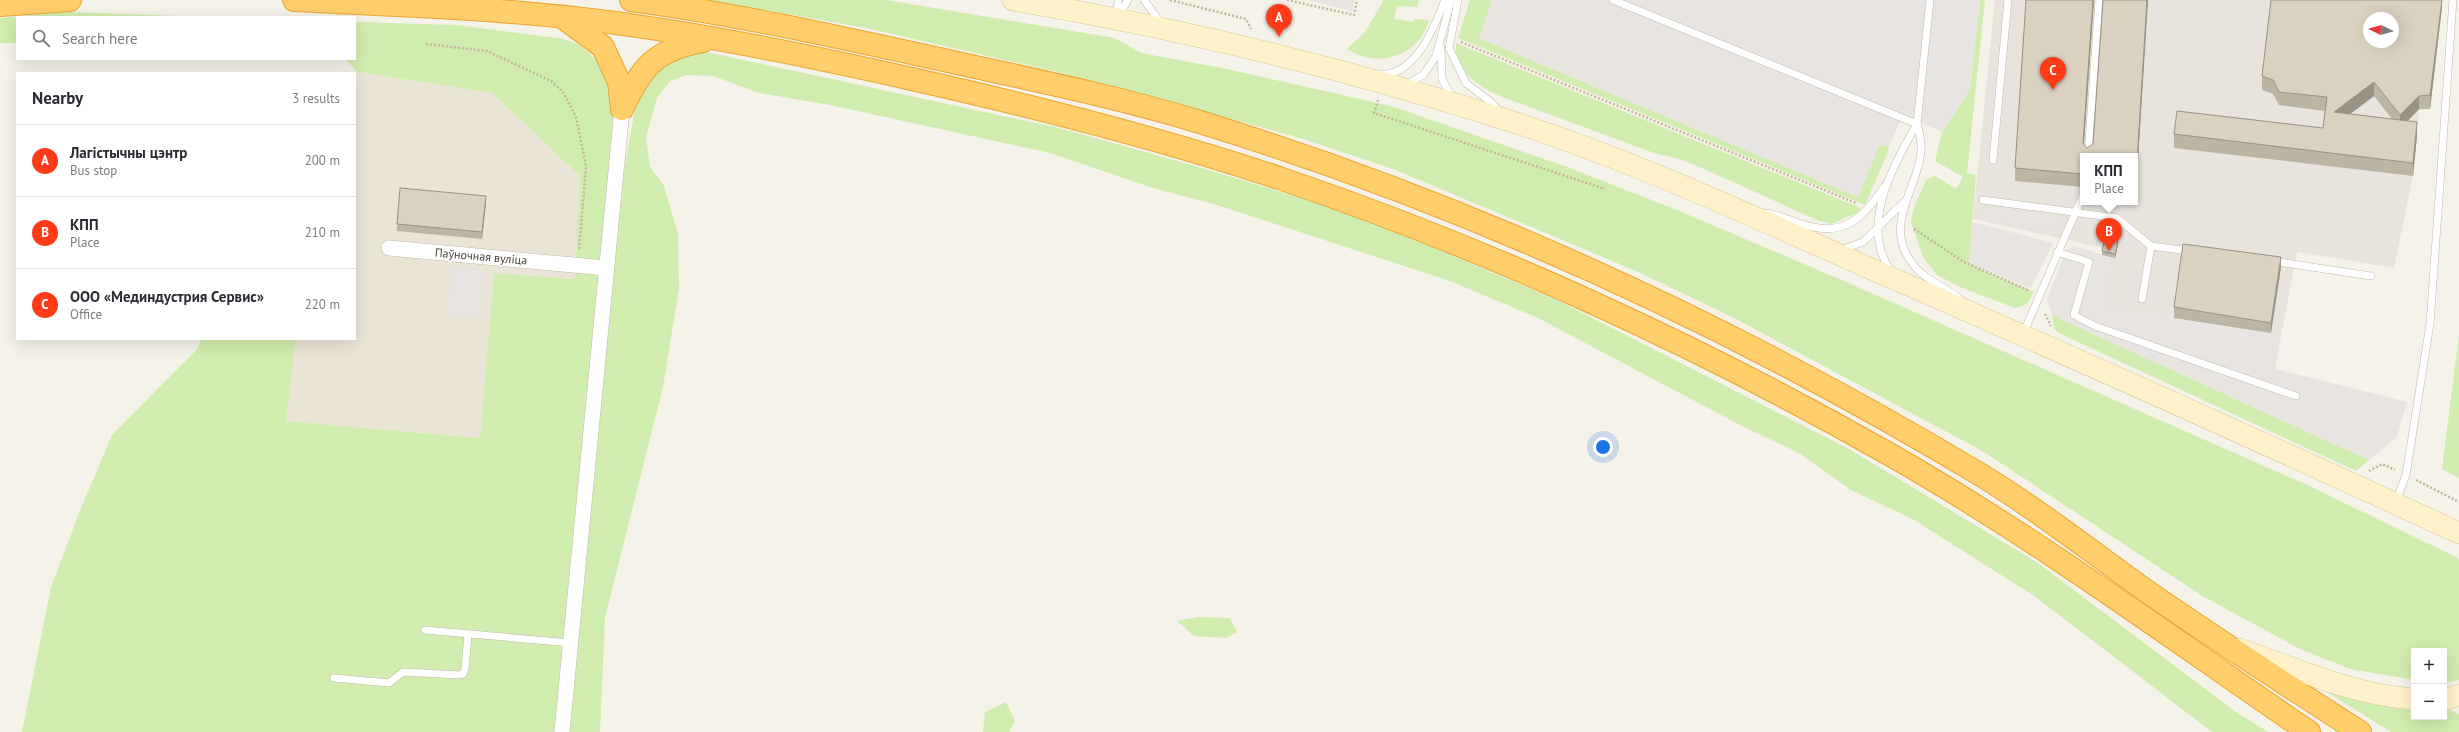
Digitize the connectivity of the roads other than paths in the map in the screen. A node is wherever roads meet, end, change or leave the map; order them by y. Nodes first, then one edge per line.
1 (70, 0) edge
2 (294, 0) edge
3 (631, 0) edge
4 (1014, 0) edge
5 (1144, 0) edge
6 (1445, 0) edge
7 (1451, 0) edge
8 (1458, 0) edge
9 (1613, 0) edge
10 (1930, 0) edge
11 (2008, 0) edge
12 (2099, 0) edge
13 (2453, 0) edge
14 (1044, 2) edge
15 (0, 5) edge
16 (1121, 6) edge
17 (562, 17) junction
18 (1445, 27) junction
19 (1165, 28) junction
20 (713, 39) junction
21 (1340, 71) junction
22 (1402, 89) junction
23 (1460, 106) junction
24 (622, 109) junction
25 (1507, 120) junction
26 (1917, 124) junction
27 (2088, 153) edge
28 (1993, 160) dead end
29 (1891, 176) junction
30 (1983, 200) dead end
31 (1905, 201) junction
32 (2080, 202) edge
33 (2076, 211) junction
34 (1748, 215) junction
35 (1878, 230) junction
36 (2151, 246) junction
37 (389, 248) dead end
38 (1829, 250) junction
39 (2196, 251) edge
40 (2057, 252) junction
41 (2264, 260) edge
42 (606, 268) junction
43 (2371, 276) dead end
44 (1898, 281) junction
45 (2142, 299) dead end
46 (1973, 313) junction
47 (2023, 336) junction
48 (2296, 396) dead end
49 (2395, 503) junction
50 (2459, 533) edge
51 (425, 630) dead end
52 (468, 634) junction
53 (2217, 641) junction
54 (571, 643) junction
55 (334, 678) dead end
56 (2411, 699) edge
57 (562, 732) edge
58 (2309, 732) edge
59 (2360, 732) edge

1 - 15 highway
2 - 17 highway
3 - 53 highway
4 - 14 main road
5 - 19 lane
6 - 21 lane
7 - 18 lane
8 - 25 lane
9 - 26 lane
10 - 26 lane
11 - 28 lane
12 - 27 lane
13 - 49 lane
14 - 16 main road
16 - 19 main road
17 - 20 highway
17 - 24 highway
18 - 22 lane
18 - 23 lane
19 - 21 main road
20 - 24 highway
20 - 58 highway
21 - 22 main road
22 - 23 main road
23 - 25 main road
24 - 42 street
25 - 34 main road
26 - 29 lane
26 - 31 lane
29 - 34 lane
29 - 35 lane
30 - 33 lane
31 - 35 lane
31 - 46 lane
32 - 33 lane
33 - 36 lane
33 - 40 lane
34 - 38 main road
35 - 38 lane
35 - 44 lane
36 - 39 lane
36 - 45 lane
37 - 42 street, Паўночная вуліца
38 - 44 main road
40 - 47 lane
40 - 48 lane
41 - 43 lane
42 - 54 street
44 - 46 main road
46 - 47 main road
47 - 49 main road
49 - 50 main road
51 - 52 lane
52 - 54 lane
52 - 55 lane
53 - 56 main road
53 - 59 highway
54 - 57 street

